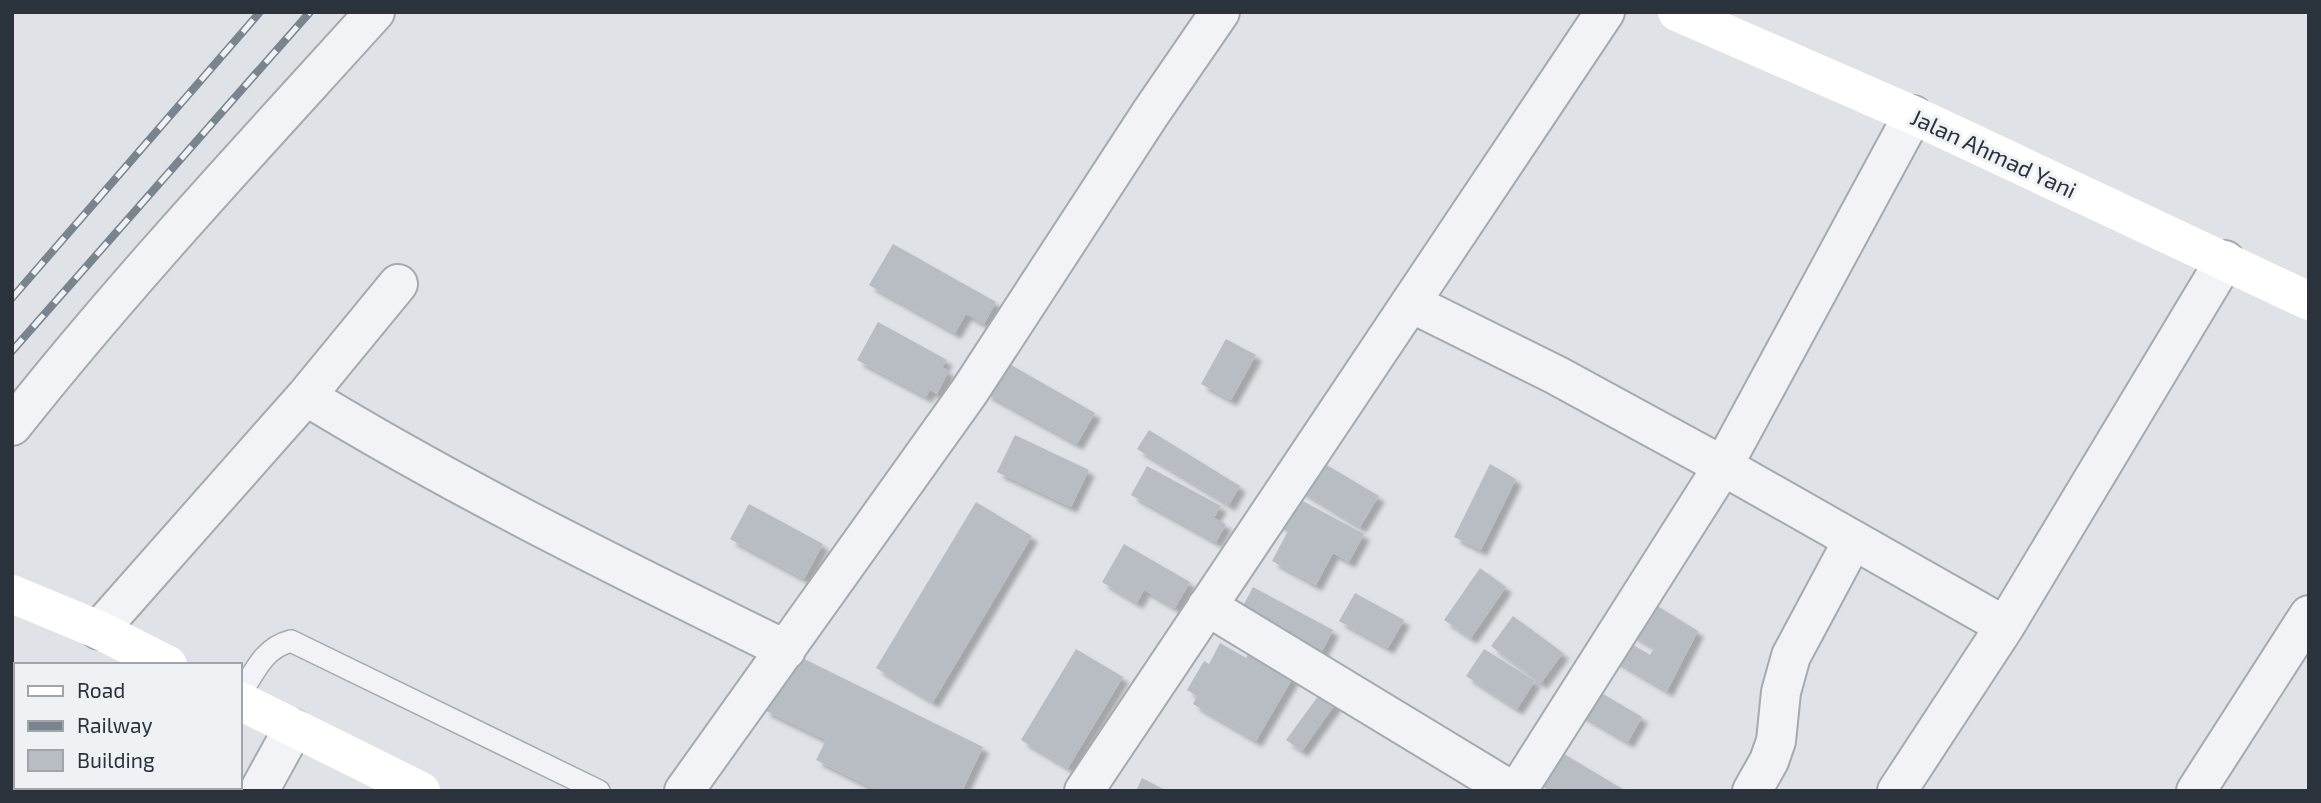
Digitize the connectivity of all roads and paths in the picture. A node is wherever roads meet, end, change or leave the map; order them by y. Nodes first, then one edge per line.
1 (375, 12) edge
2 (1220, 12) edge
3 (1605, 12) edge
4 (1677, 12) edge
5 (1913, 115) junction
6 (2225, 260) junction
7 (398, 284) dead end
8 (2309, 301) edge
9 (1411, 303) junction
10 (306, 396) junction
11 (12, 426) edge
12 (1723, 466) junction
13 (1853, 540) junction
14 (12, 594) edge
15 (1207, 606) junction
16 (2309, 615) edge
17 (2005, 626) junction
18 (99, 630) junction
19 (786, 650) junction
20 (164, 663) edge
21 (242, 692) edge
22 (242, 702) edge
23 (293, 729) junction
24 (259, 791) edge
25 (421, 791) edge
26 (599, 791) edge
27 (684, 791) edge
28 (1084, 791) edge
29 (1515, 791) edge
30 (1752, 791) edge
31 (1897, 791) edge
32 (2196, 791) edge

1 - 11 street
2 - 19 street
3 - 9 street
4 - 5 street, Jalan Ahmad Yani
5 - 6 street, Jalan Ahmad Yani
5 - 12 street
6 - 8 street, Jalan Ahmad Yani
6 - 17 street
7 - 10 street
9 - 12 street
9 - 15 street
10 - 18 street
10 - 19 street
12 - 13 street
12 - 29 street
13 - 17 street
13 - 30 street
14 - 18 street
15 - 28 street
15 - 29 street
16 - 32 street
17 - 31 street
18 - 20 street
19 - 27 street
21 - 26 lane
22 - 23 street
23 - 24 street
23 - 25 street

